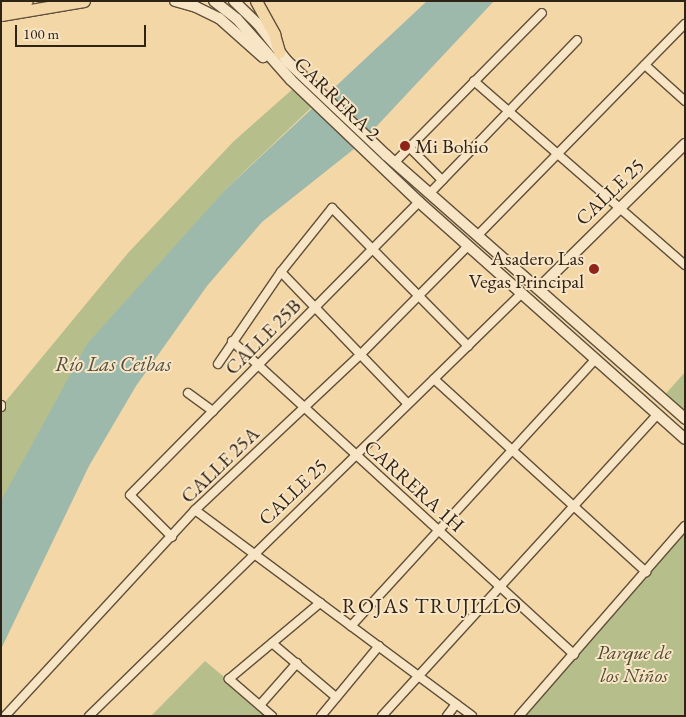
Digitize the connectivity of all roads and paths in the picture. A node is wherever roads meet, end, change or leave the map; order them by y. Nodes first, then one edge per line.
1 (28, 1) edge
2 (84, 1) edge
3 (175, 1) edge
4 (234, 1) edge
5 (257, 1) edge
6 (218, 3) edge
7 (6, 7) edge
8 (542, 13) dead end
9 (685, 24) edge
10 (577, 40) dead end
11 (279, 58) junction
12 (645, 64) junction
13 (474, 81) junction
14 (685, 101) edge
15 (510, 110) junction
16 (685, 144) edge
17 (409, 148) junction
18 (556, 155) junction
19 (395, 162) junction
20 (442, 180) junction
21 (430, 193) junction
22 (419, 202) junction
23 (618, 207) junction
24 (479, 234) junction
25 (468, 246) junction
26 (372, 249) junction
27 (685, 265) edge
28 (281, 272) junction
29 (539, 288) junction
30 (521, 294) junction
31 (419, 297) junction
32 (315, 307) junction
33 (232, 341) junction
34 (468, 346) junction
35 (361, 354) junction
36 (595, 360) junction
37 (218, 364) dead end
38 (258, 365) junction
39 (434, 379) junction
40 (188, 393) dead end
41 (408, 404) junction
42 (305, 408) junction
43 (213, 411) junction
44 (658, 414) junction
45 (685, 418) edge
46 (685, 439) edge
47 (512, 450) junction
48 (356, 455) junction
49 (573, 506) junction
50 (195, 510) junction
51 (685, 526) edge
52 (439, 530) junction
53 (172, 537) junction
54 (254, 554) junction
55 (646, 572) junction
56 (500, 586) junction
57 (320, 603) junction
58 (351, 626) junction
59 (272, 643) junction
60 (379, 646) junction
61 (574, 654) junction
62 (297, 663) junction
63 (418, 676) junction
64 (336, 697) junction
65 (456, 704) junction
66 (260, 705) junction
67 (4, 716) edge
68 (89, 716) edge
69 (272, 716) edge
70 (321, 716) edge
71 (382, 716) edge
72 (447, 716) edge
73 (472, 716) edge
74 (519, 716) edge

1 - 7 main road
2 - 7 main road
3 - 11 main road
4 - 11 main road, CARRERA 2
5 - 11 main road
6 - 11 main road, CARRERA 2
8 - 13 street
9 - 12 street
10 - 15 street
11 - 19 main road, CARRERA 2
11 - 22 main road, CARRERA 2
12 - 14 street
12 - 18 street
13 - 15 street
13 - 17 street
15 - 18 street
15 - 20 street
16 - 23 main road, CALLE 25
17 - 19 street
17 - 20 street
18 - 23 street
18 - 24 street
19 - 21 main road, CARRERA 2
20 - 21 street
21 - 24 main road, CARRERA 2
22 - 25 main road, CARRERA 2
22 - 26 street, CALLE 25B
23 - 27 street
23 - 29 main road, CALLE 25
24 - 29 main road, CARRERA 2
25 - 30 main road, CARRERA 2
25 - 31 street, CALLE 25A
26 - 28 street
26 - 31 street
26 - 32 street, CALLE 25B
28 - 32 street
28 - 33 street
29 - 45 main road, CARRERA 2
30 - 34 street, CALLE 25
30 - 36 main road, CARRERA 2
31 - 34 street
31 - 35 street, CALLE 25A
32 - 35 street
32 - 38 street, CALLE 25B
33 - 37 street
33 - 38 street, CARRERA 1H
34 - 39 street, CALLE 25
35 - 41 street
35 - 42 street, CALLE 25A
36 - 44 main road, CARRERA 2
36 - 47 street
38 - 42 street, CARRERA 1H
38 - 43 street, CALLE 25B
39 - 41 street, CALLE 25
39 - 47 street
40 - 43 street
41 - 48 street, CALLE 25
42 - 48 street, CARRERA 1H
42 - 50 street, CALLE 25A
43 - 53 street, CALLE 25B
44 - 46 main road, CARRERA 2
44 - 49 street
47 - 49 street
47 - 52 street
48 - 52 street, CARRERA 1H
48 - 54 street, CALLE 25
49 - 55 street
49 - 56 street
50 - 53 street, CALLE 25A
50 - 54 street
51 - 55 street
52 - 56 street, CARRERA 1H
52 - 58 street
53 - 67 street, CALLE 25A
54 - 57 street
54 - 68 street, CALLE 25
55 - 61 street
56 - 61 street, CARRERA 1H
56 - 63 street
57 - 58 street
57 - 59 street
58 - 60 street
59 - 62 street
59 - 66 street
60 - 63 street
60 - 64 street
61 - 74 street
62 - 64 street
62 - 66 street
63 - 65 street
63 - 71 street
64 - 70 street
65 - 72 street
65 - 73 street
66 - 69 street

